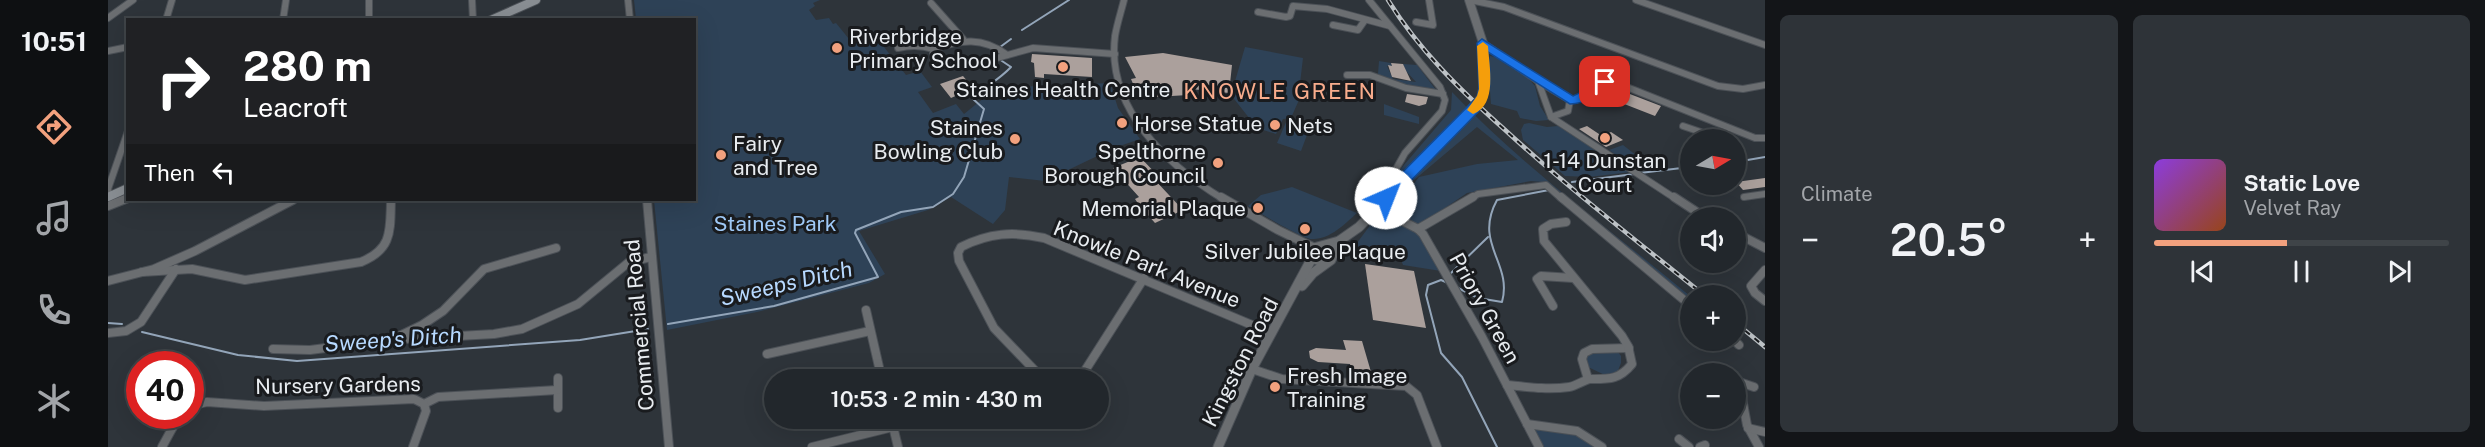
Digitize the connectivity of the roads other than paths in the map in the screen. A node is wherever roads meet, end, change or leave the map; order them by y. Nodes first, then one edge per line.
1 (133, 0) edge
2 (172, 0) edge
3 (286, 0) edge
4 (369, 0) edge
5 (472, 0) edge
6 (536, 0) edge
7 (628, 0) edge
8 (1124, 0) edge
9 (1369, 0) edge
10 (1429, 0) edge
11 (1469, 0) edge
12 (1636, 0) edge
13 (931, 3) dead end
14 (1258, 12) dead end
15 (108, 18) edge
16 (167, 18) edge
17 (283, 18) edge
18 (369, 18) edge
19 (473, 18) edge
20 (496, 18) edge
21 (630, 18) edge
22 (1365, 20) junction
23 (1416, 22) dead end
24 (1333, 25) dead end
25 (1390, 26) junction
26 (963, 39) junction
27 (1482, 43) junction
28 (1765, 45) edge
29 (126, 47) edge
30 (898, 48) dead end
31 (933, 49) junction
32 (108, 51) edge
33 (1115, 54) junction
34 (1484, 54) junction
35 (1007, 55) junction
36 (1505, 57) junction
37 (933, 58) dead end
38 (988, 61) dead end
39 (1347, 74) dead end
40 (1538, 81) junction
41 (1765, 85) edge
42 (1443, 94) junction
43 (1570, 100) junction
44 (1551, 117) junction
45 (1683, 126) dead end
46 (1728, 128) junction
47 (126, 137) edge
48 (1765, 138) edge
49 (126, 189) edge
50 (1765, 194) edge
51 (109, 196) edge
52 (1744, 197) dead end
53 (1386, 198) junction
54 (126, 199) edge
55 (291, 201) edge
56 (391, 201) edge
57 (647, 201) edge
58 (108, 206) edge
59 (1687, 207) edge
60 (1377, 208) junction
61 (1566, 222) dead end
62 (1418, 229) junction
63 (1746, 238) edge
64 (1339, 242) junction
65 (555, 248) dead end
66 (1765, 248) edge
67 (195, 251) junction
68 (1314, 251) junction
69 (651, 257) junction
70 (1328, 259) junction
71 (176, 269) junction
72 (192, 269) junction
73 (1765, 270) edge
74 (142, 272) junction
75 (1144, 278) junction
76 (1573, 278) junction
77 (108, 281) edge
78 (1295, 293) junction
79 (1680, 297) edge
80 (1765, 301) edge
81 (1553, 306) dead end
82 (866, 310) dead end
83 (429, 320) junction
84 (870, 331) junction
85 (108, 333) edge
86 (1271, 333) junction
87 (437, 338) junction
88 (387, 340) junction
89 (289, 341) dead end
90 (1629, 348) junction
91 (273, 349) dead end
92 (283, 350) junction
93 (767, 354) dead end
94 (879, 369) edge
95 (1033, 369) edge
96 (1086, 369) edge
97 (1252, 369) junction
98 (558, 378) dead end
99 (1588, 379) junction
100 (1507, 385) junction
101 (1746, 385) edge
102 (1754, 387) dead end
103 (557, 390) junction
104 (204, 403) edge
105 (424, 404) junction
106 (558, 408) dead end
107 (1746, 419) edge
108 (1527, 424) junction
109 (1749, 428) junction
110 (172, 429) edge
111 (872, 429) edge
112 (894, 429) edge
113 (1765, 432) edge
114 (1679, 439) dead end
115 (162, 447) edge
116 (413, 447) edge
117 (669, 447) edge
118 (812, 447) edge
119 (898, 447) edge
120 (1218, 447) edge
121 (1437, 447) edge
122 (1539, 447) edge
123 (1602, 447) edge
124 (1689, 447) edge
125 (1759, 447) edge

1 - 15 street
2 - 16 street
3 - 17 street
4 - 18 street
5 - 19 street
6 - 20 main road
7 - 21 street
8 - 33 street
9 - 25 street
10 - 23 street
11 - 27 street, Kingston Road
11 - 41 street
12 - 28 street
13 - 26 street
14 - 22 street
22 - 24 street
22 - 25 street
25 - 42 street
26 - 31 street
26 - 35 street
27 - 34 street, Kingston Road
27 - 36 street
29 - 32 street
30 - 31 street
31 - 37 street
33 - 35 street
33 - 68 street
34 - 36 street
34 - 53 street, Kingston Road, bridge
35 - 38 street
36 - 40 street
39 - 42 street
40 - 43 street
40 - 44 street
42 - 53 street
43 - 44 street
43 - 46 street
44 - 59 street
45 - 46 street
46 - 48 street
47 - 51 street
49 - 51 main road
50 - 52 street
53 - 60 street, Kingston Road
54 - 58 street
55 - 67 street
56 - 72 street
57 - 69 street, Commercial Road
60 - 62 street, Priory Green
60 - 64 street, Kingston Road
61 - 76 street
62 - 79 street
62 - 100 street, Priory Green
63 - 66 street
64 - 68 street, Kingston Road
64 - 70 street, Kingston Road
65 - 83 street
67 - 72 street
67 - 74 street
68 - 70 street
68 - 70 street
68 - 78 street, Kingston Road
69 - 87 street
69 - 117 street, Commercial Road
70 - 78 street, Kingston Road
71 - 72 street
71 - 74 street
71 - 85 street
73 - 80 street
74 - 77 street
75 - 86 street, Knowle Park Avenue
75 - 95 street, Knowle Park Avenue
75 - 96 street
76 - 81 street
76 - 90 street
78 - 86 street, Kingston Road
82 - 84 street
83 - 87 street
83 - 88 street
84 - 93 street
84 - 94 street
86 - 97 street, Kingston Road
87 - 88 street
88 - 92 street
89 - 92 street
90 - 99 street
90 - 99 street
91 - 92 street
97 - 120 street, Kingston Road
97 - 121 street
98 - 103 street
99 - 100 street
100 - 108 street, Priory Green
101 - 102 street
103 - 105 street, Nursery Gardens
103 - 106 street
104 - 105 street, Nursery Gardens
105 - 116 street
107 - 109 street
108 - 122 street, Priory Green
108 - 123 street
109 - 113 street
109 - 125 street
110 - 115 street
111 - 118 street
112 - 119 street
114 - 124 street

